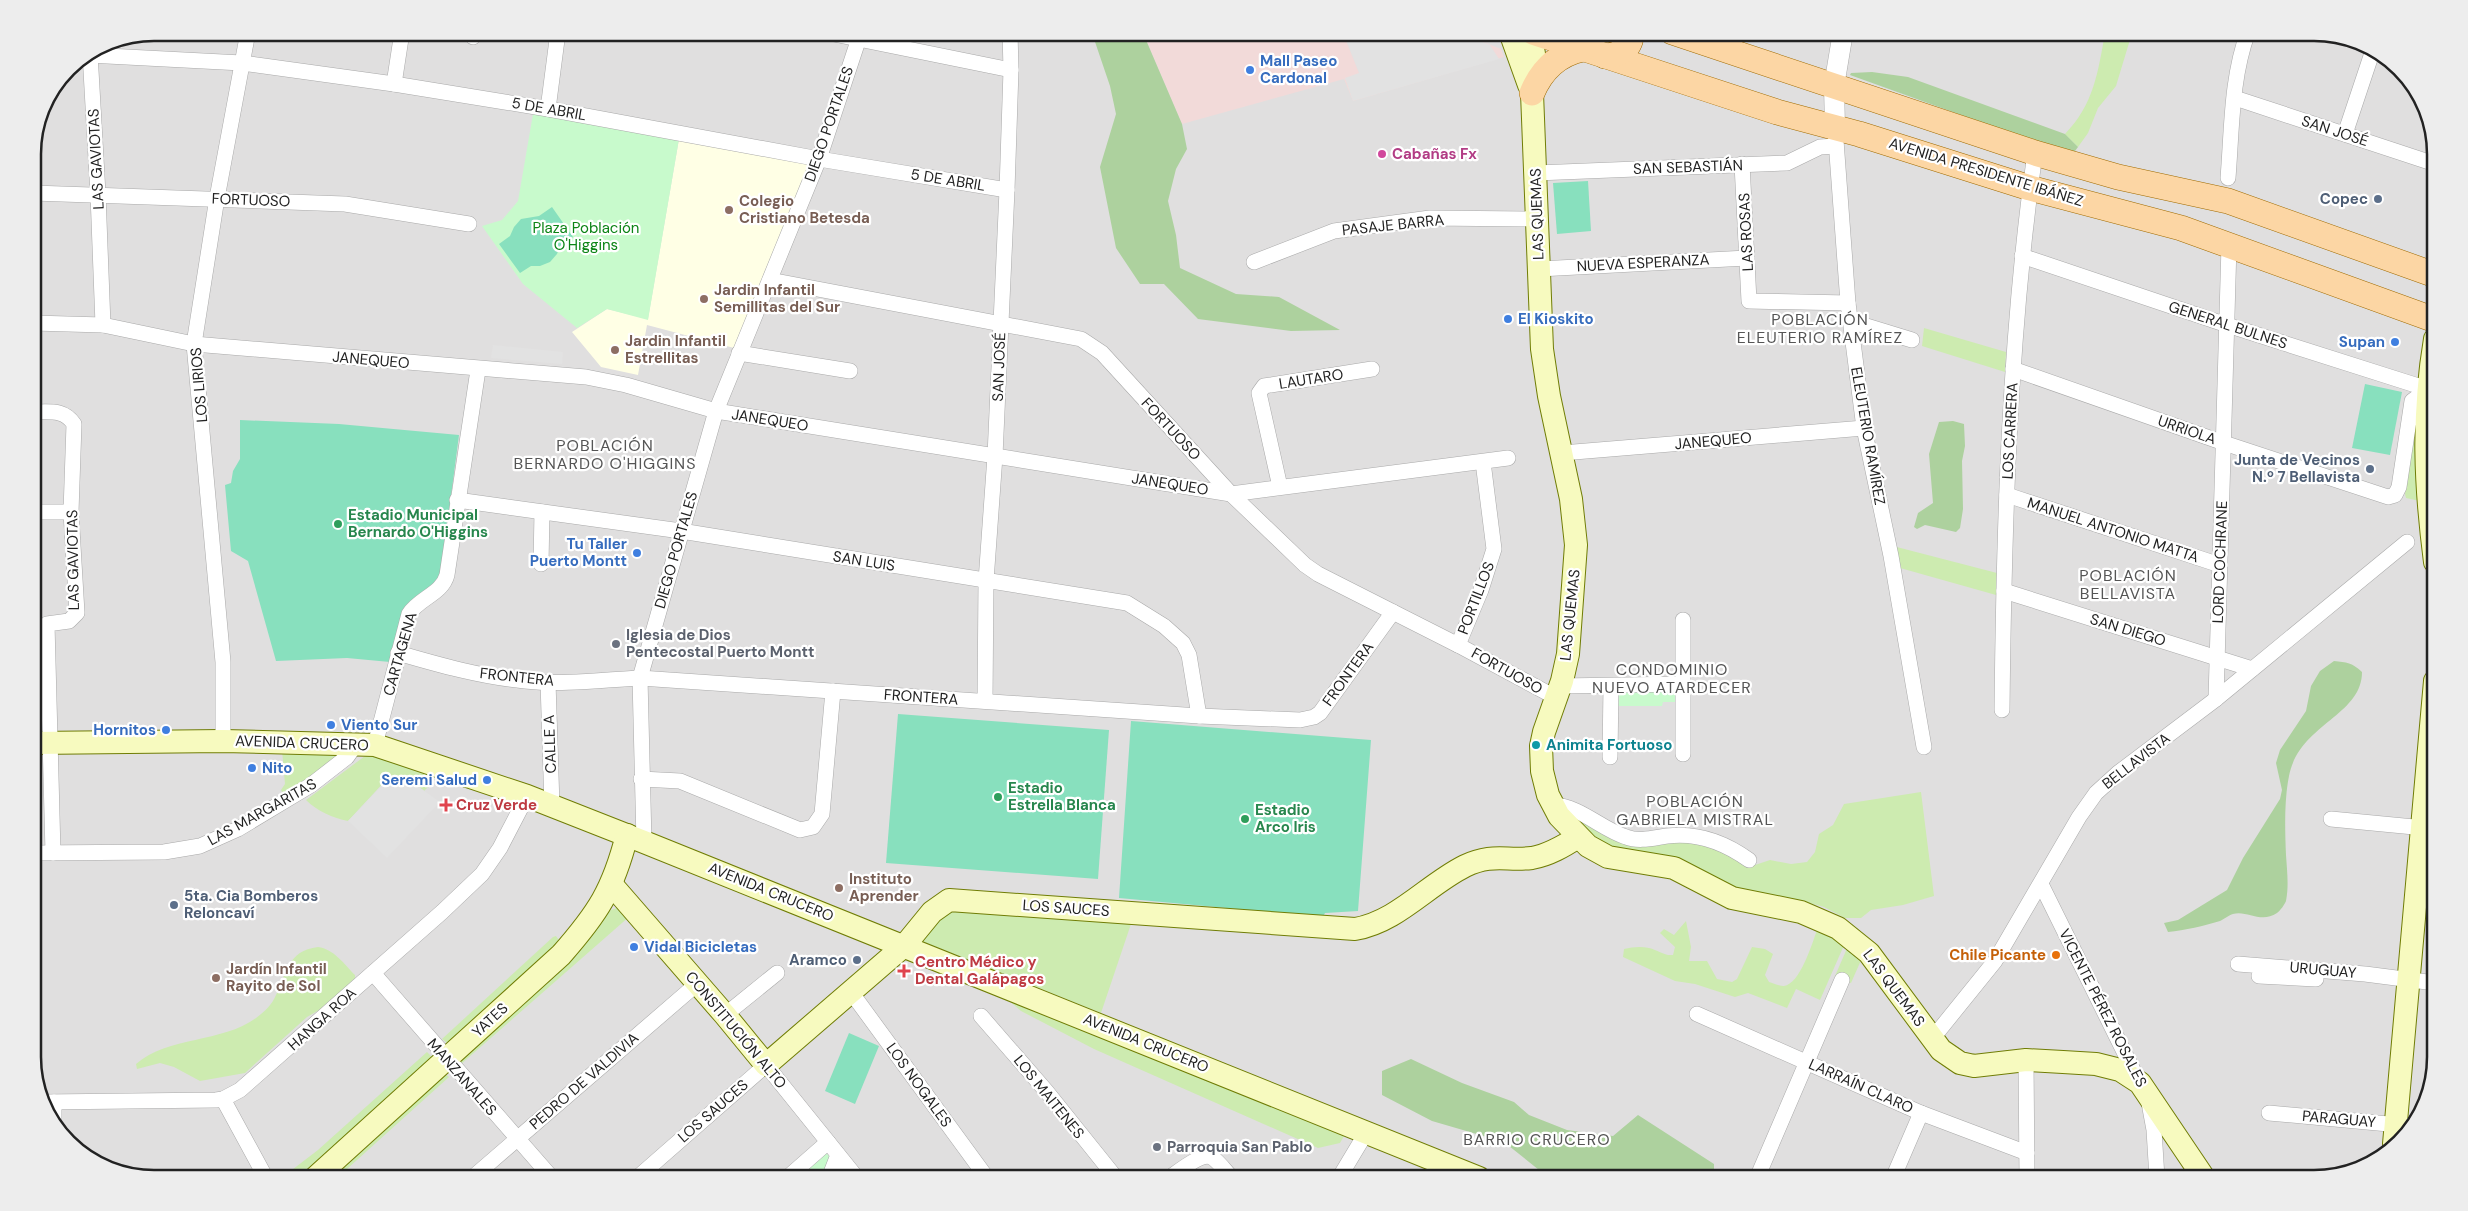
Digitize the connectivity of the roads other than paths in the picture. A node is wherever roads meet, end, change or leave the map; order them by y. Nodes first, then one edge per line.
1 (246, 41) edge
2 (401, 41) edge
3 (557, 41) edge
4 (858, 41) edge
5 (882, 41) edge
6 (1010, 41) edge
7 (1513, 41) edge
8 (1533, 41) edge
9 (1559, 41) edge
10 (1631, 41) edge
11 (1699, 41) edge
12 (1842, 41) edge
13 (2245, 41) edge
14 (1594, 53) junction
15 (99, 56) edge
16 (2371, 57) edge
17 (89, 61) edge
18 (242, 63) junction
19 (1011, 70) junction
20 (394, 84) junction
21 (1834, 86) junction
22 (1532, 93) junction
23 (2234, 98) junction
24 (548, 108) junction
25 (2344, 134) junction
26 (1836, 137) junction
27 (2035, 153) junction
28 (818, 159) junction
29 (2427, 161) edge
30 (1742, 164) junction
31 (1536, 173) junction
32 (2228, 178) dead end
33 (2030, 188) junction
34 (1007, 190) junction
35 (41, 193) edge
36 (98, 194) junction
37 (217, 198) junction
38 (1538, 220) junction
39 (468, 224) dead end
40 (2229, 245) junction
41 (2022, 256) junction
42 (1747, 258) junction
43 (1254, 262) dead end
44 (1539, 269) junction
45 (2427, 272) edge
46 (770, 280) junction
47 (1848, 303) junction
48 (2427, 317) edge
49 (1850, 321) junction
50 (41, 323) edge
51 (103, 325) junction
52 (1001, 325) junction
53 (2227, 325) junction
54 (1912, 340) dead end
55 (194, 344) junction
56 (739, 353) junction
57 (2012, 368) junction
58 (478, 370) junction
59 (1372, 370) dead end
60 (850, 371) dead end
61 (2427, 388) edge
62 (2427, 393) edge
63 (41, 412) edge
64 (716, 412) junction
65 (1864, 428) junction
66 (2224, 443) junction
67 (2427, 451) edge
68 (1562, 453) junction
69 (995, 456) junction
70 (1508, 458) dead end
71 (1483, 462) junction
72 (1280, 486) junction
73 (2427, 493) edge
74 (1231, 494) junction
75 (2007, 495) junction
76 (457, 500) junction
77 (41, 512) edge
78 (72, 512) junction
79 (542, 512) junction
80 (681, 531) junction
81 (2407, 542) dead end
82 (541, 564) dead end
83 (2220, 565) junction
84 (986, 581) junction
85 (2004, 591) junction
86 (1393, 612) junction
87 (1683, 620) dead end
88 (41, 624) edge
89 (1458, 644) junction
90 (398, 653) junction
91 (2217, 658) junction
92 (2252, 669) junction
93 (640, 678) junction
94 (548, 682) junction
95 (41, 684) edge
96 (1684, 684) junction
97 (1611, 686) junction
98 (834, 691) junction
99 (1558, 691) junction
100 (2216, 699) junction
101 (985, 701) junction
102 (2002, 710) dead end
103 (1199, 716) junction
104 (223, 741) junction
105 (42, 743) edge
106 (366, 744) junction
107 (1924, 747) dead end
108 (1683, 754) dead end
109 (1610, 757) dead end
110 (641, 779) junction
111 (527, 796) junction
112 (1553, 805) junction
113 (552, 806) junction
114 (2332, 819) dead end
115 (2427, 828) edge
116 (1578, 837) junction
117 (635, 838) junction
118 (2427, 842) edge
119 (41, 852) edge
120 (53, 853) junction
121 (1749, 860) dead end
122 (2041, 884) junction
123 (612, 885) junction
124 (905, 945) junction
125 (2238, 964) dead end
126 (373, 973) junction
127 (777, 974) dead end
128 (2259, 976) dead end
129 (1842, 980) dead end
130 (2407, 981) junction
131 (2427, 982) edge
132 (698, 983) junction
133 (851, 992) junction
134 (1697, 1014) dead end
135 (725, 1015) junction
136 (981, 1016) dead end
137 (1932, 1039) junction
138 (446, 1060) junction
139 (2026, 1060) junction
140 (1806, 1062) junction
141 (766, 1065) junction
142 (2140, 1083) junction
143 (223, 1099) junction
144 (50, 1102) edge
145 (1921, 1113) junction
146 (2269, 1113) dead end
147 (2400, 1130) edge
148 (2400, 1131) edge
149 (1366, 1133) junction
150 (516, 1139) junction
151 (828, 1142) junction
152 (2026, 1153) junction
153 (838, 1155) junction
154 (262, 1170) edge
155 (324, 1170) edge
156 (481, 1170) edge
157 (545, 1170) edge
158 (646, 1170) edge
159 (796, 1170) edge
160 (832, 1170) edge
161 (850, 1170) edge
162 (981, 1170) edge
163 (1110, 1170) edge
164 (1182, 1170) edge
165 (1225, 1170) edge
166 (1344, 1170) edge
167 (1457, 1170) edge
168 (1760, 1170) edge
169 (1896, 1170) edge
170 (2027, 1170) edge
171 (2156, 1170) edge
172 (2199, 1170) edge

1 - 18 street, LOS LIRIOS
2 - 20 street
3 - 24 street
4 - 28 street, DIEGO PORTALES
5 - 19 street
6 - 19 street, SAN JOSÉ
7 - 22 main road, LAS QUEMAS
8 - 22 main road, LAS QUEMAS
9 - 14 main road, AVENIDA PRESIDENTE IBÁÑEZ
10 - 14 main road
11 - 21 main road
12 - 21 street, ELEUTERIO RAMÍREZ
13 - 23 street
14 - 22 main road
14 - 26 main road, AVENIDA PRESIDENTE IBÁÑEZ
15 - 18 street, 5 DE ABRIL
16 - 25 street
17 - 36 street, LAS GAVIOTAS
18 - 20 street, 5 DE ABRIL
18 - 37 street, LOS LIRIOS
19 - 34 street, SAN JOSÉ
20 - 24 street, 5 DE ABRIL
21 - 26 street, ELEUTERIO RAMÍREZ
21 - 27 main road
22 - 31 main road, LAS QUEMAS
23 - 25 street, SAN JOSÉ
23 - 32 street
24 - 28 street, 5 DE ABRIL
25 - 29 street, SAN JOSÉ
26 - 30 street, SAN SEBASTIÁN
26 - 33 main road, AVENIDA PRESIDENTE IBÁÑEZ
26 - 47 street, ELEUTERIO RAMÍREZ
27 - 33 street, LOS CARRERA
27 - 45 main road
28 - 34 street, 5 DE ABRIL
28 - 46 street, DIEGO PORTALES
30 - 31 street, SAN SEBASTIÁN
30 - 42 street, LAS ROSAS
31 - 38 main road, LAS QUEMAS
33 - 40 main road, AVENIDA PRESIDENTE IBÁÑEZ
33 - 41 street, LOS CARRERA
34 - 52 street, SAN JOSÉ
35 - 36 street, FORTUOSO
36 - 37 street, FORTUOSO
36 - 51 street, LAS GAVIOTAS
37 - 39 street, FORTUOSO
37 - 55 street, LOS LIRIOS
38 - 43 street, PASAJE BARRA
38 - 44 main road, LAS QUEMAS
40 - 48 main road, AVENIDA PRESIDENTE IBÁÑEZ
40 - 53 street, LORD COCHRANE
41 - 53 street, GENERAL BULNES
41 - 57 street, LOS CARRERA
42 - 44 street, NUEVA ESPERANZA
42 - 47 street, LAS ROSAS
44 - 68 main road, LAS QUEMAS
46 - 52 street, FORTUOSO
46 - 56 street, DIEGO PORTALES
47 - 49 street, ELEUTERIO RAMÍREZ
49 - 54 street
49 - 65 street, ELEUTERIO RAMÍREZ
50 - 51 street, JANEQUEO
51 - 55 street, JANEQUEO
52 - 69 street, SAN JOSÉ
52 - 74 street, FORTUOSO
53 - 61 street, GENERAL BULNES
53 - 66 street, LORD COCHRANE
55 - 58 street, JANEQUEO
55 - 104 street, LOS LIRIOS
56 - 60 street
56 - 64 street, DIEGO PORTALES
57 - 66 street, URRIOLA
57 - 75 street, LOS CARRERA
58 - 64 street, JANEQUEO
58 - 76 street, CARTAGENA
59 - 72 street, LAUTARO
62 - 66 street, URRIOLA
63 - 78 street, LAS GAVIOTAS
64 - 69 street, JANEQUEO
64 - 80 street, DIEGO PORTALES
65 - 68 street, JANEQUEO
65 - 107 street, ELEUTERIO RAMÍREZ
66 - 83 street, LORD COCHRANE
67 - 73 main road
68 - 99 main road, LAS QUEMAS
69 - 74 street, JANEQUEO
69 - 84 street, SAN JOSÉ
70 - 71 street, JANEQUEO
71 - 72 street, JANEQUEO
71 - 89 street, PORTILLOS
72 - 74 street, JANEQUEO
74 - 86 street, FORTUOSO
75 - 83 street, MANUEL ANTONIO MATTA
75 - 85 street, LOS CARRERA
76 - 79 street, SAN LUIS
76 - 90 street, CARTAGENA
77 - 78 street
78 - 88 street, LAS GAVIOTAS
79 - 80 street, SAN LUIS
79 - 82 street
80 - 84 street, SAN LUIS
80 - 93 street, DIEGO PORTALES
81 - 92 street, BELLAVISTA
83 - 91 street, LORD COCHRANE
84 - 101 street, SAN JOSÉ
84 - 103 street, SAN LUIS
85 - 91 street, SAN DIEGO
85 - 102 street, LOS CARRERA
86 - 89 street, FORTUOSO
86 - 103 street, FRONTERA
87 - 96 street
89 - 99 street, FORTUOSO
90 - 94 street, FRONTERA
90 - 106 street, CARTAGENA
91 - 92 street, SAN DIEGO
91 - 100 street, LORD COCHRANE
92 - 100 street, BELLAVISTA
93 - 94 street, FRONTERA
93 - 98 street, FRONTERA
93 - 110 street, DIEGO PORTALES
94 - 113 street, CALLE A
95 - 105 street, LAS GAVIOTAS
96 - 97 street
96 - 108 street
97 - 99 street
97 - 109 street
98 - 101 street, FRONTERA
98 - 110 street
99 - 112 main road, LAS QUEMAS
100 - 122 street, BELLAVISTA
101 - 103 street, FRONTERA
104 - 105 main road, AVENIDA CRUCERO
104 - 106 main road, AVENIDA CRUCERO
105 - 120 street, LAS GAVIOTAS
106 - 111 main road, AVENIDA CRUCERO
106 - 120 street, LAS MARGARITAS
110 - 117 street, DIEGO PORTALES
111 - 113 main road, AVENIDA CRUCERO
111 - 126 street, HANGA ROA
112 - 116 main road, LAS QUEMAS
112 - 121 street
113 - 117 main road, AVENIDA CRUCERO
114 - 115 street
116 - 124 main road, LOS SAUCES
116 - 137 main road, LAS QUEMAS
117 - 123 main road, YATES
117 - 124 main road, AVENIDA CRUCERO
118 - 130 main road
119 - 120 street, LAS MARGARITAS
122 - 137 street, BELLAVISTA
122 - 142 street, VICENTE PÉREZ ROSALES
123 - 132 main road, CONSTITUCIÓN ALTO
123 - 138 main road, YATES
124 - 133 main road, LOS SAUCES
124 - 149 main road, AVENIDA CRUCERO
125 - 130 street, URUGUAY
126 - 138 street, MANZANALES
126 - 143 street, HANGA ROA
127 - 135 street
128 - 130 street, URUGUAY
129 - 140 street
130 - 131 street, URUGUAY
130 - 147 main road
132 - 135 main road, CONSTITUCIÓN ALTO
132 - 150 street, PEDRO DE VALDIVIA
133 - 141 main road, LOS SAUCES
133 - 162 street, LOS NOGALES
134 - 140 street, LARRAÍN CLARO
135 - 141 main road, CONSTITUCIÓN ALTO
136 - 163 street, LOS MAITENES
137 - 139 main road, LAS QUEMAS
138 - 150 street, MANZANALES
138 - 155 main road, YATES
139 - 142 main road, LAS QUEMAS
139 - 152 street
140 - 145 street, LARRAÍN CLARO
140 - 168 street
141 - 151 street, CONSTITUCIÓN ALTO
141 - 158 street, LOS SAUCES
142 - 171 street
142 - 172 main road, VICENTE PÉREZ ROSALES
143 - 144 street, HANGA ROA
143 - 154 street
145 - 152 street, LARRAÍN CLARO
145 - 169 street
146 - 148 street, PARAGUAY
149 - 166 street
149 - 167 main road, AVENIDA CRUCERO
150 - 156 street, PEDRO DE VALDIVIA
150 - 157 street, MANZANALES
151 - 153 street, CONSTITUCIÓN ALTO
151 - 159 street
152 - 170 street
153 - 160 street
153 - 161 street, CONSTITUCIÓN ALTO
164 - 165 street

